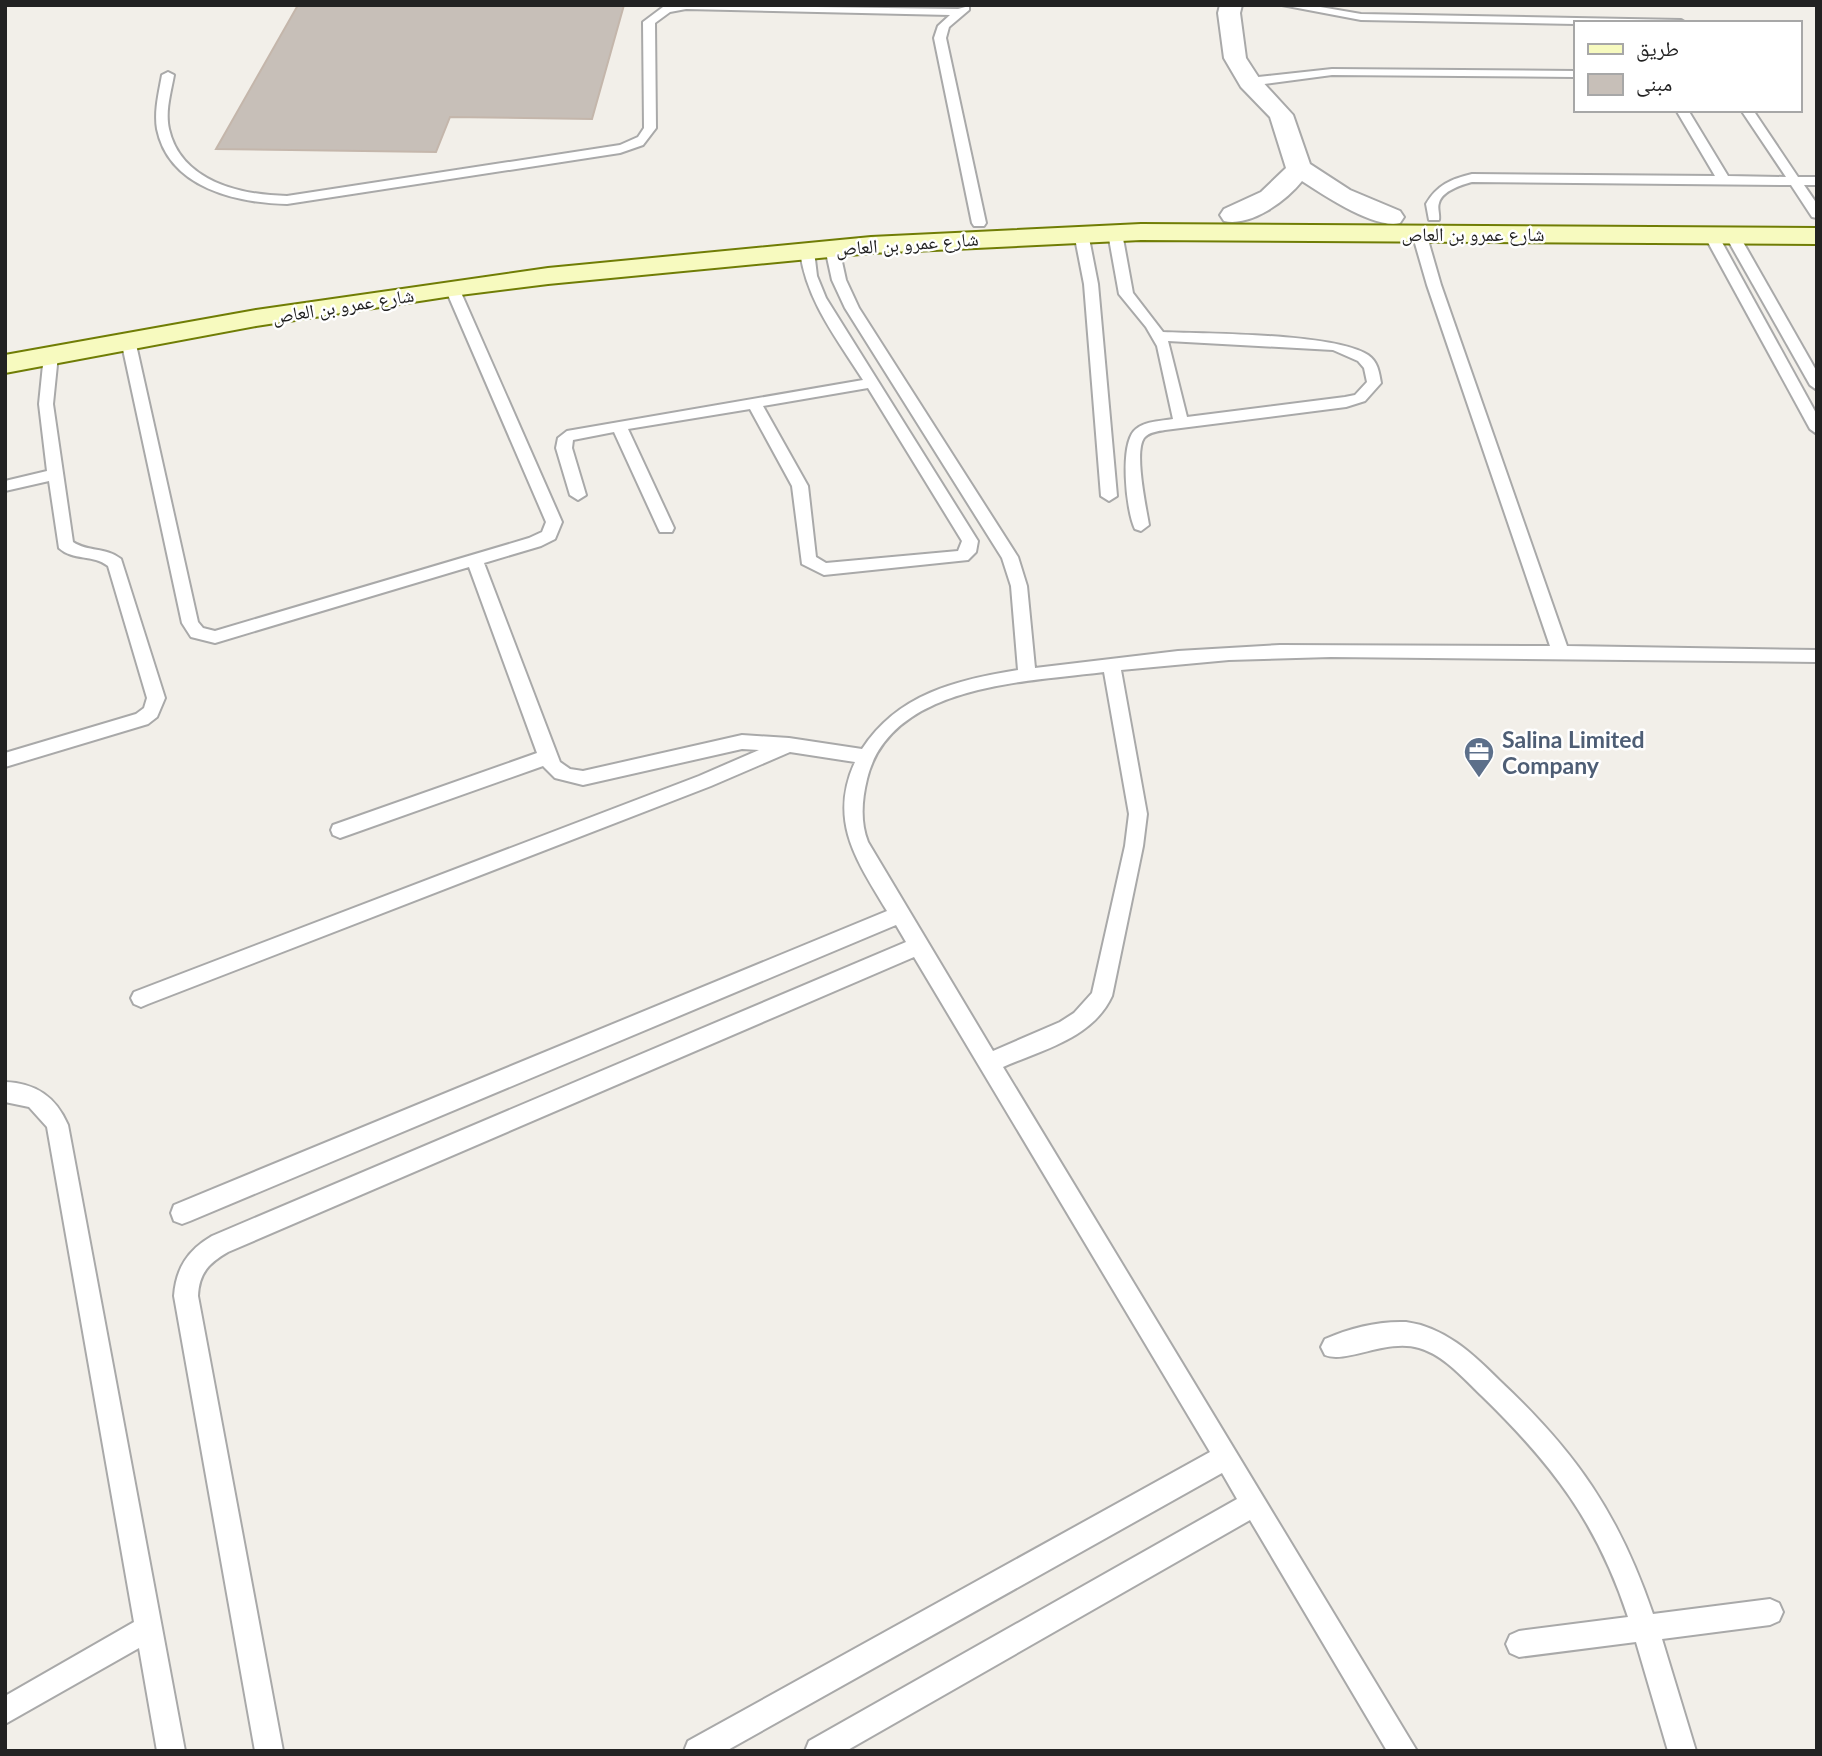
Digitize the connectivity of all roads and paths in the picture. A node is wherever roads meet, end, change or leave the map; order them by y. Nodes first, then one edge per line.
1 (1231, 5) edge
2 (1287, 5) edge
3 (964, 9) edge
4 (1683, 20) edge
5 (1574, 74) edge
6 (168, 75) dead end
7 (1249, 82) junction
8 (1683, 112) edge
9 (1748, 112) edge
10 (1299, 168) junction
11 (1724, 180) junction
12 (1794, 181) junction
13 (1817, 181) edge
14 (1233, 215) junction
15 (1817, 216) edge
16 (1391, 217) junction
17 (979, 223) junction
18 (1427, 225) junction
19 (1081, 233) junction
20 (1115, 233) junction
21 (1722, 235) junction
22 (1817, 236) edge
23 (820, 249) junction
24 (452, 288) junction
25 (1159, 336) junction
26 (128, 340) junction
27 (5, 346) edge
28 (51, 355) junction
29 (5, 364) edge
30 (872, 383) junction
31 (1817, 385) edge
32 (755, 405) junction
33 (1181, 423) junction
34 (619, 426) junction
35 (1817, 429) edge
36 (55, 474) junction
37 (5, 486) edge
38 (578, 495) dead end
39 (1110, 496) dead end
40 (1141, 525) dead end
41 (666, 528) dead end
42 (475, 560) junction
43 (1561, 652) junction
44 (1817, 656) edge
45 (1111, 664) junction
46 (1027, 676) junction
47 (789, 744) junction
48 (864, 756) junction
49 (547, 757) junction
50 (5, 760) edge
51 (340, 830) dead end
52 (899, 915) junction
53 (918, 946) junction
54 (141, 998) dead end
55 (988, 1063) junction
56 (5, 1091) edge
57 (183, 1213) dead end
58 (1333, 1347) dead end
59 (1226, 1457) junction
60 (1253, 1503) junction
61 (1770, 1612) dead end
62 (149, 1628) junction
63 (1643, 1628) junction
64 (1519, 1644) dead end
65 (5, 1711) edge
66 (171, 1751) edge
67 (269, 1751) edge
68 (698, 1751) edge
69 (819, 1751) edge
70 (1403, 1751) edge
71 (1682, 1751) edge

1 - 7 street
2 - 4 lane
3 - 6 lane
3 - 17 lane
5 - 7 lane
7 - 10 street
8 - 11 lane
9 - 12 lane
10 - 14 street
10 - 16 street
11 - 12 lane
11 - 18 lane
12 - 13 lane
12 - 15 lane
14 - 16 main road, شارع عمرو بن العاص
14 - 17 main road, شارع عمرو بن العاص
15 - 18 main road, شارع عمرو بن العاص
16 - 18 main road, شارع عمرو بن العاص
17 - 27 main road, شارع عمرو بن العاص
18 - 20 main road, شارع عمرو بن العاص
18 - 21 main road, شارع عمرو بن العاص
18 - 43 lane
19 - 20 main road, شارع عمرو بن العاص
19 - 23 main road, شارع عمرو بن العاص
19 - 39 lane
20 - 25 lane
21 - 22 main road, شارع عمرو بن العاص
21 - 31 lane
21 - 35 lane
23 - 24 main road, شارع عمرو بن العاص
23 - 30 lane
23 - 46 lane
24 - 26 main road, شارع عمرو بن العاص
24 - 42 lane
25 - 33 lane
25 - 33 lane
26 - 28 main road, شارع عمرو بن العاص
26 - 42 lane
28 - 29 main road, شارع عمرو بن العاص
28 - 36 lane
30 - 32 lane
30 - 32 lane
32 - 34 lane
33 - 40 lane
34 - 38 lane
34 - 41 lane
36 - 37 lane
36 - 50 lane
42 - 49 lane
43 - 44 lane
43 - 45 lane
45 - 46 lane
45 - 55 lane
46 - 48 lane
47 - 48 lane
47 - 49 lane
47 - 54 lane
48 - 52 lane
49 - 51 lane
52 - 53 lane
52 - 57 lane
53 - 55 lane
53 - 67 lane
55 - 59 lane
56 - 62 lane
58 - 63 lane
59 - 60 lane
59 - 68 lane
60 - 69 lane
60 - 70 lane
61 - 63 lane
62 - 65 lane
62 - 66 lane
63 - 64 lane
63 - 71 lane

